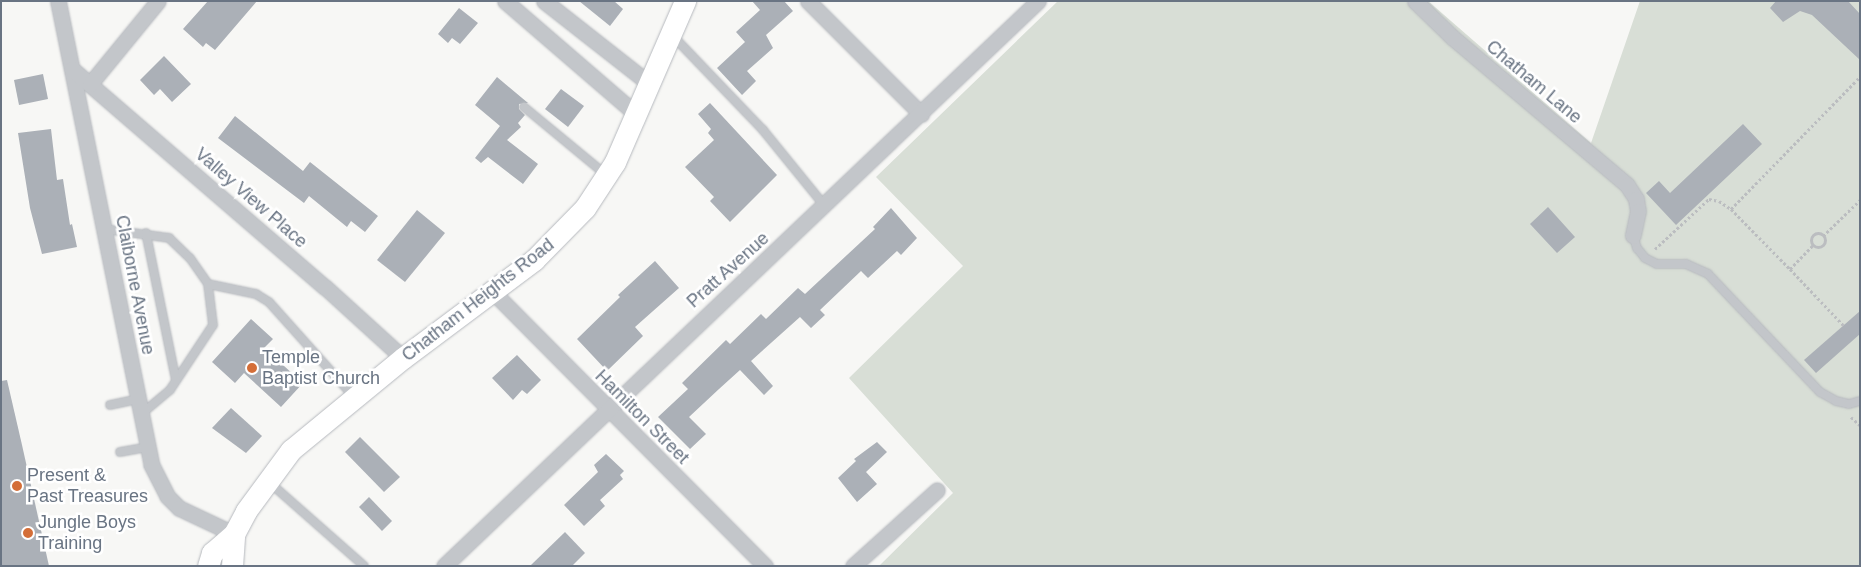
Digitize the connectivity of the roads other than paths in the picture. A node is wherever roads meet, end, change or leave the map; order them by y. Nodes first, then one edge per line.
1 (58, 1) edge
2 (158, 1) edge
3 (505, 1) edge
4 (544, 1) edge
5 (685, 1) edge
6 (808, 1) edge
7 (1038, 1) edge
8 (1415, 1) edge
9 (671, 34) junction
10 (72, 70) junction
11 (90, 84) junction
12 (650, 84) junction
13 (524, 107) dead end
14 (636, 114) junction
15 (921, 114) junction
16 (607, 176) junction
17 (824, 205) junction
18 (105, 229) junction
19 (146, 233) junction
20 (1634, 235) joint
21 (208, 284) junction
22 (494, 293) junction
23 (403, 358) junction
24 (176, 380) junction
25 (354, 397) junction
26 (1860, 401) edge
27 (110, 405) dead end
28 (140, 407) junction
29 (608, 409) junction
30 (147, 447) junction
31 (120, 452) dead end
32 (267, 480) junction
33 (937, 490) dead end
34 (234, 534) junction
35 (208, 566) edge
36 (232, 566) edge
37 (364, 566) edge
38 (444, 566) edge
39 (765, 566) edge
40 (854, 566) edge

1 - 10 street, Claiborne Avenue
2 - 11 street
3 - 14 street
4 - 12 street
5 - 9 main road, Chatham Heights Road
6 - 15 street
7 - 15 street, Pratt Avenue
8 - 20 street, Chatham Lane
9 - 12 main road, Chatham Heights Road
9 - 17 lane
10 - 11 street, Valley View Place
10 - 18 street, Claiborne Avenue
11 - 23 street, Valley View Place
12 - 14 main road, Chatham Heights Road
13 - 16 lane
14 - 16 main road, Chatham Heights Road
15 - 17 street, Pratt Avenue
16 - 22 main road, Chatham Heights Road
17 - 29 street, Pratt Avenue
18 - 19 lane
18 - 28 street, Claiborne Avenue
19 - 21 lane
19 - 24 lane
20 - 26 lane
21 - 24 lane
21 - 25 lane
22 - 23 main road, Chatham Heights Road
22 - 29 street, Hamilton Street
23 - 25 main road, Chatham Heights Road
24 - 28 lane
25 - 32 main road, Chatham Heights Road
27 - 28 lane
28 - 30 street, Claiborne Avenue
29 - 38 street, Pratt Avenue
29 - 39 street, Hamilton Street
30 - 31 lane
30 - 34 street, Claiborne Avenue
32 - 34 main road, Chatham Heights Road
32 - 37 lane
33 - 40 street
34 - 35 main road, Chatham Heights Road
34 - 36 main road, Chatham Heights Road

